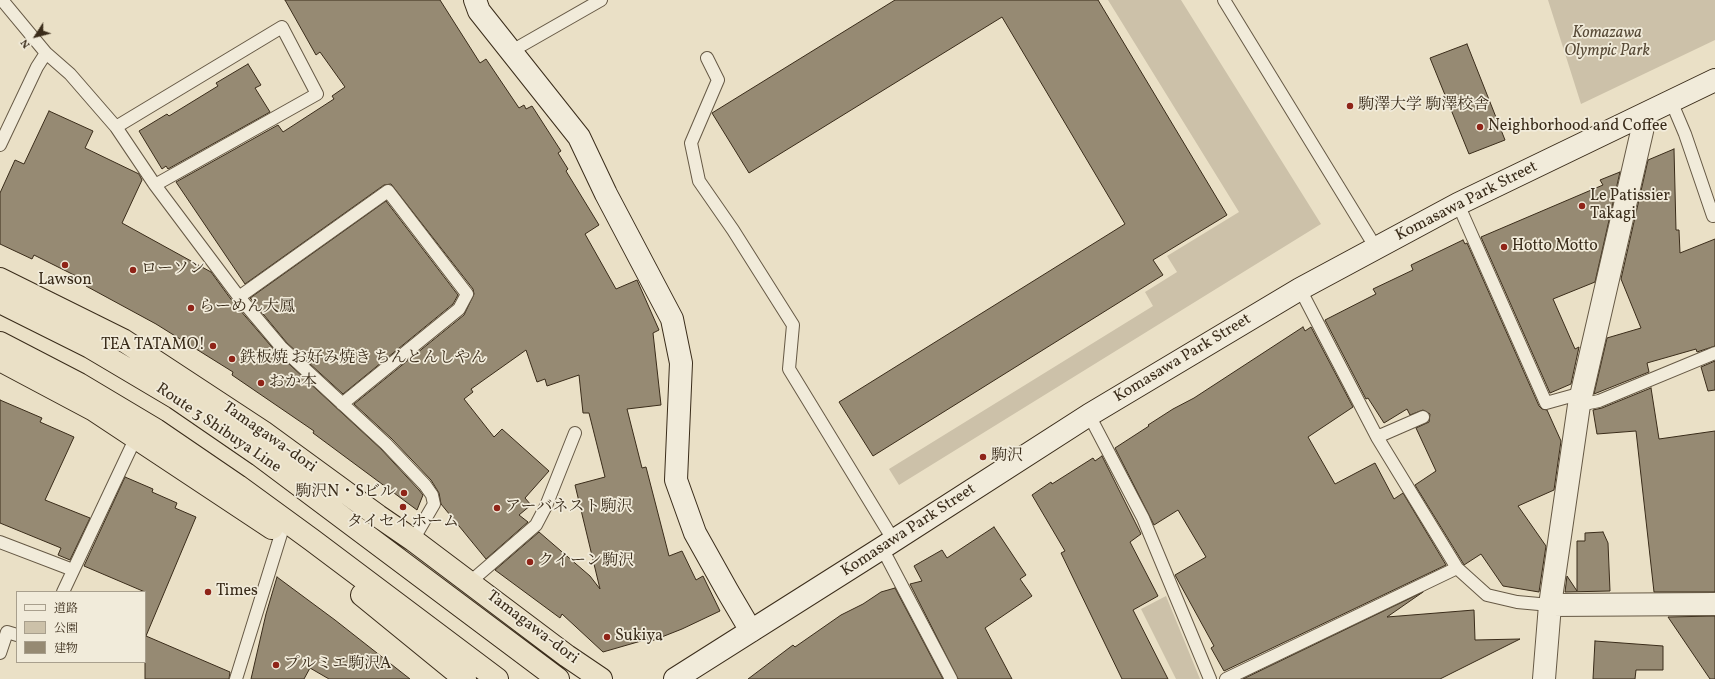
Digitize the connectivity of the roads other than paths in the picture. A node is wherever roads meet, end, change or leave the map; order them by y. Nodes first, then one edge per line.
1 (2, 0) edge
2 (475, 0) edge
3 (601, 0) edge
4 (1224, 0) edge
5 (510, 52) junction
6 (46, 53) junction
7 (707, 58) dead end
8 (1715, 80) edge
9 (1672, 101) junction
10 (1646, 114) junction
11 (116, 127) junction
12 (0, 145) edge
13 (155, 185) junction
14 (1458, 204) junction
15 (1713, 216) dead end
16 (1376, 248) junction
17 (0, 279) edge
18 (1300, 289) junction
19 (239, 297) junction
20 (0, 302) edge
21 (0, 343) edge
22 (1715, 353) edge
23 (0, 360) edge
24 (1581, 399) junction
25 (342, 404) junction
26 (1089, 416) junction
27 (1423, 418) dead end
28 (575, 433) dead end
29 (136, 437) junction
30 (1377, 437) junction
31 (281, 534) junction
32 (414, 540) junction
33 (0, 542) edge
34 (888, 545) junction
35 (1457, 568) junction
36 (73, 570) junction
37 (470, 582) junction
38 (64, 591) edge
39 (1715, 604) edge
40 (1550, 605) junction
41 (751, 631) junction
42 (16, 635) edge
43 (0, 653) edge
44 (236, 679) edge
45 (465, 679) edge
46 (497, 679) edge
47 (558, 679) edge
48 (601, 679) edge
49 (675, 679) edge
50 (951, 679) edge
51 (1210, 679) edge
52 (1226, 679) edge
53 (1544, 679) edge

1 - 6 lane
2 - 5 street
3 - 5 lane
4 - 16 lane
5 - 41 street
6 - 11 lane
6 - 12 lane
7 - 34 lane
8 - 9 street, Komasawa Park Street
9 - 10 street, Komasawa Park Street
9 - 15 lane
10 - 14 street, Komasawa Park Street
10 - 24 street
11 - 13 lane
11 - 13 lane
13 - 19 lane
14 - 16 street, Komasawa Park Street
14 - 24 lane
16 - 18 street, Komasawa Park Street
17 - 32 highway, Tamagawa-dori
18 - 26 street, Komasawa Park Street
18 - 30 lane
19 - 25 lane
19 - 25 lane
20 - 47 highway, Route 3 Shibuya Line
21 - 46 highway
22 - 24 lane
23 - 29 highway
24 - 40 street
25 - 32 lane
26 - 34 street, Komasawa Park Street
26 - 51 lane
27 - 30 lane
28 - 37 lane
29 - 31 highway
29 - 36 lane
30 - 35 lane
31 - 44 lane
31 - 45 highway
32 - 37 highway, Tamagawa-dori
33 - 36 lane
34 - 41 street, Komasawa Park Street
34 - 50 lane
35 - 40 lane
35 - 52 lane
36 - 38 lane
37 - 48 highway, Tamagawa-dori
39 - 40 street
40 - 53 street
41 - 49 street, Komasawa Park Street
42 - 43 lane

